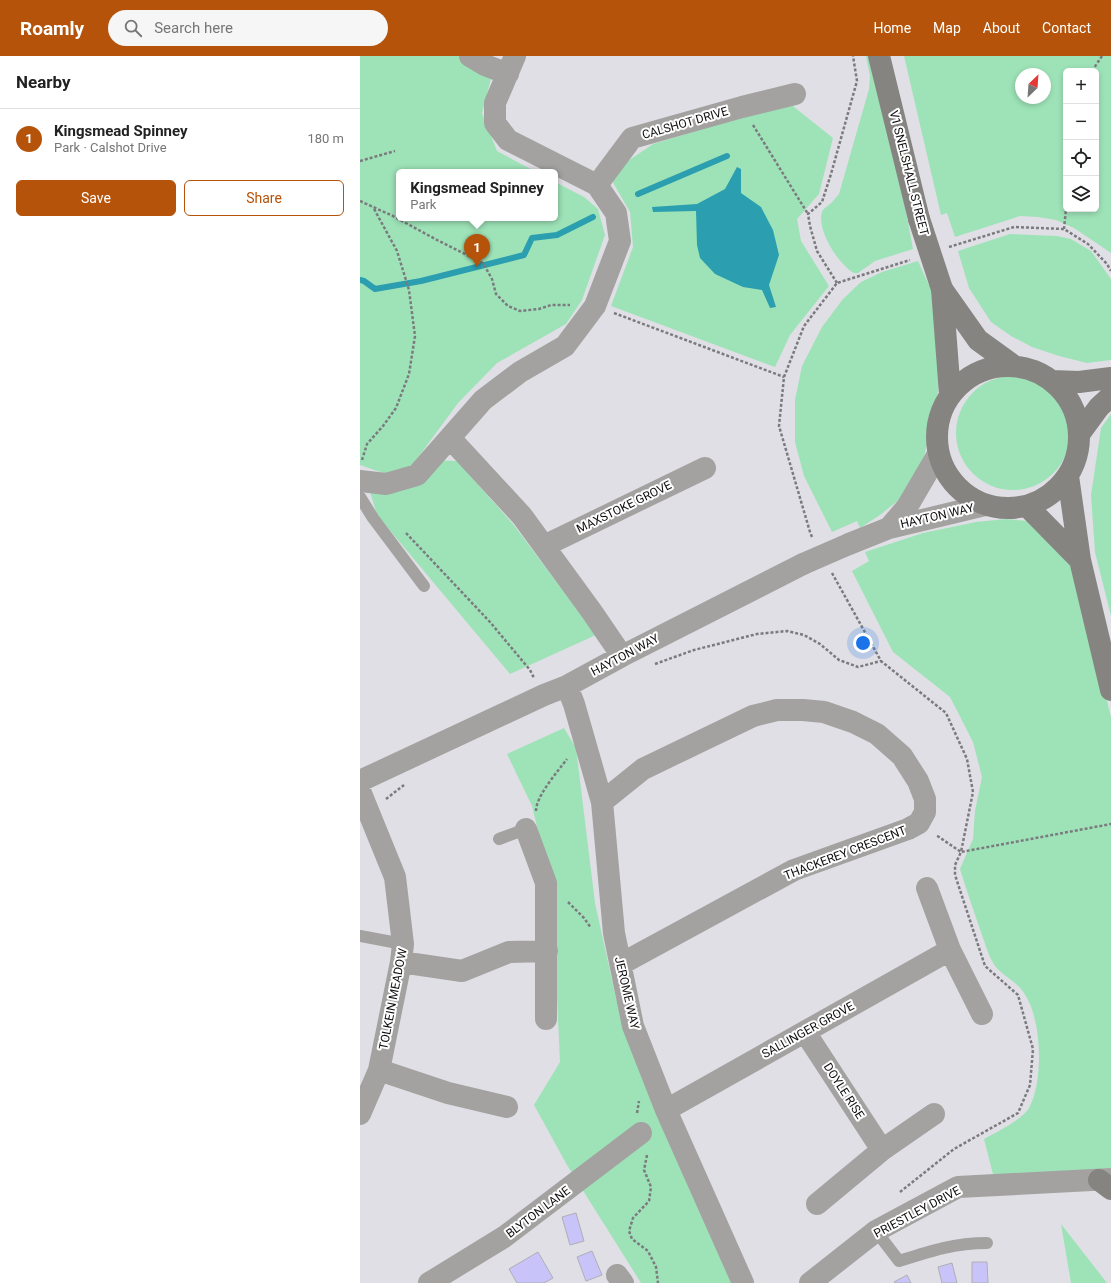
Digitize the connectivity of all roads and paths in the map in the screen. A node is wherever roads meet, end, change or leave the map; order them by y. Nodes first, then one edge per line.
1 (470, 56) edge
2 (853, 56) edge
3 (879, 56) edge
4 (1102, 56) edge
5 (511, 65) edge
6 (1094, 68) edge
7 (795, 94) dead end
8 (742, 107) junction
9 (395, 151) dead end
10 (360, 161) edge
11 (597, 185) junction
12 (360, 201) edge
13 (1066, 212) edge
14 (808, 214) junction
15 (396, 218) edge
16 (402, 221) edge
17 (1064, 229) junction
18 (948, 248) dead end
19 (911, 260) dead end
20 (1111, 270) edge
21 (837, 283) junction
22 (942, 289) junction
23 (595, 306) junction
24 (1014, 366) junction
25 (784, 377) junction
26 (1111, 378) edge
27 (1052, 381) junction
28 (950, 394) junction
29 (1111, 396) edge
30 (1080, 433) junction
31 (450, 438) junction
32 (938, 454) junction
33 (705, 468) dead end
34 (1068, 476) junction
35 (360, 481) edge
36 (360, 497) edge
37 (985, 505) junction
38 (1027, 506) junction
39 (888, 528) junction
40 (813, 539) dead end
41 (544, 546) junction
42 (1080, 560) junction
43 (828, 566) dead end
44 (424, 586) dead end
45 (622, 656) junction
46 (881, 661) junction
47 (652, 666) dead end
48 (567, 686) junction
49 (1111, 690) edge
50 (565, 752) dead end
51 (360, 781) edge
52 (405, 784) dead end
53 (360, 791) edge
54 (602, 802) junction
55 (368, 811) junction
56 (531, 821) junction
57 (919, 823) junction
58 (1111, 824) edge
59 (499, 839) dead end
60 (961, 852) junction
61 (927, 888) dead end
62 (564, 898) dead end
63 (593, 930) dead end
64 (360, 936) edge
65 (950, 950) junction
66 (546, 951) junction
67 (402, 953) junction
68 (621, 964) junction
69 (982, 1014) dead end
70 (546, 1019) dead end
71 (805, 1032) junction
72 (379, 1070) junction
73 (365, 1089) edge
74 (640, 1099) dead end
75 (507, 1107) dead end
76 (666, 1110) junction
77 (360, 1114) edge
78 (934, 1114) dead end
79 (641, 1133) junction
80 (882, 1150) junction
81 (1107, 1182) edge
82 (899, 1194) dead end
83 (817, 1204) dead end
84 (876, 1231) junction
85 (987, 1242) dead end
86 (429, 1283) edge
87 (658, 1283) edge
88 (743, 1283) edge
89 (810, 1283) edge

1 - 5 street
2 - 14 path
3 - 22 street, V1 SNELSHALL STREET, bridge
4 - 6 path
5 - 11 street
7 - 8 street, CALSHOT DRIVE
8 - 11 street, CALSHOT DRIVE
8 - 14 path
9 - 10 path
11 - 23 street
12 - 15 path
13 - 17 path
14 - 21 path
16 - 23 path
17 - 18 path
17 - 20 path
19 - 21 path
21 - 25 path
22 - 24 street, V1 SNELSHALL STREET
22 - 28 street, V1 SNELSHALL STREET
23 - 25 path
23 - 31 street
24 - 27 street
24 - 28 street
25 - 40 path
26 - 27 street
27 - 30 street
28 - 32 street
29 - 30 street
30 - 34 street
31 - 35 street
31 - 41 street
32 - 37 street
32 - 39 street, HAYTON WAY
33 - 41 street, MAXSTOKE GROVE
34 - 38 street
34 - 42 street
36 - 44 lane
37 - 38 street
37 - 39 street, HAYTON WAY
38 - 42 street
39 - 45 street, HAYTON WAY, bridge
41 - 45 street
42 - 49 street
43 - 46 path
45 - 48 street, HAYTON WAY
46 - 47 path
46 - 60 path
48 - 51 street, HAYTON WAY
48 - 54 street, JEROME WAY
50 - 56 path
52 - 55 path
53 - 55 street, TOLKEIN MEADOW
54 - 57 street, THACKEREY CRESCENT
54 - 68 street, JEROME WAY
55 - 67 street, TOLKEIN MEADOW
56 - 59 lane
56 - 66 street
57 - 60 path
57 - 68 street, THACKEREY CRESCENT
58 - 60 path
60 - 82 path
61 - 65 street
62 - 63 path
64 - 67 lane
65 - 69 street
65 - 71 street, SALLINGER GROVE
66 - 67 street
66 - 70 street
67 - 72 street, TOLKEIN MEADOW
68 - 76 street, JEROME WAY
71 - 76 street, SALLINGER GROVE
71 - 80 street, DOYLE RISE
72 - 73 street, TOLKEIN MEADOW
72 - 75 street
73 - 77 street, TOLKEIN MEADOW
74 - 79 path
76 - 88 street, JEROME WAY
78 - 80 street
79 - 86 street, BLYTON LANE
79 - 87 path
80 - 83 street
81 - 84 street, PRIESTLEY DRIVE
84 - 85 lane
84 - 89 street, PRIESTLEY DRIVE

